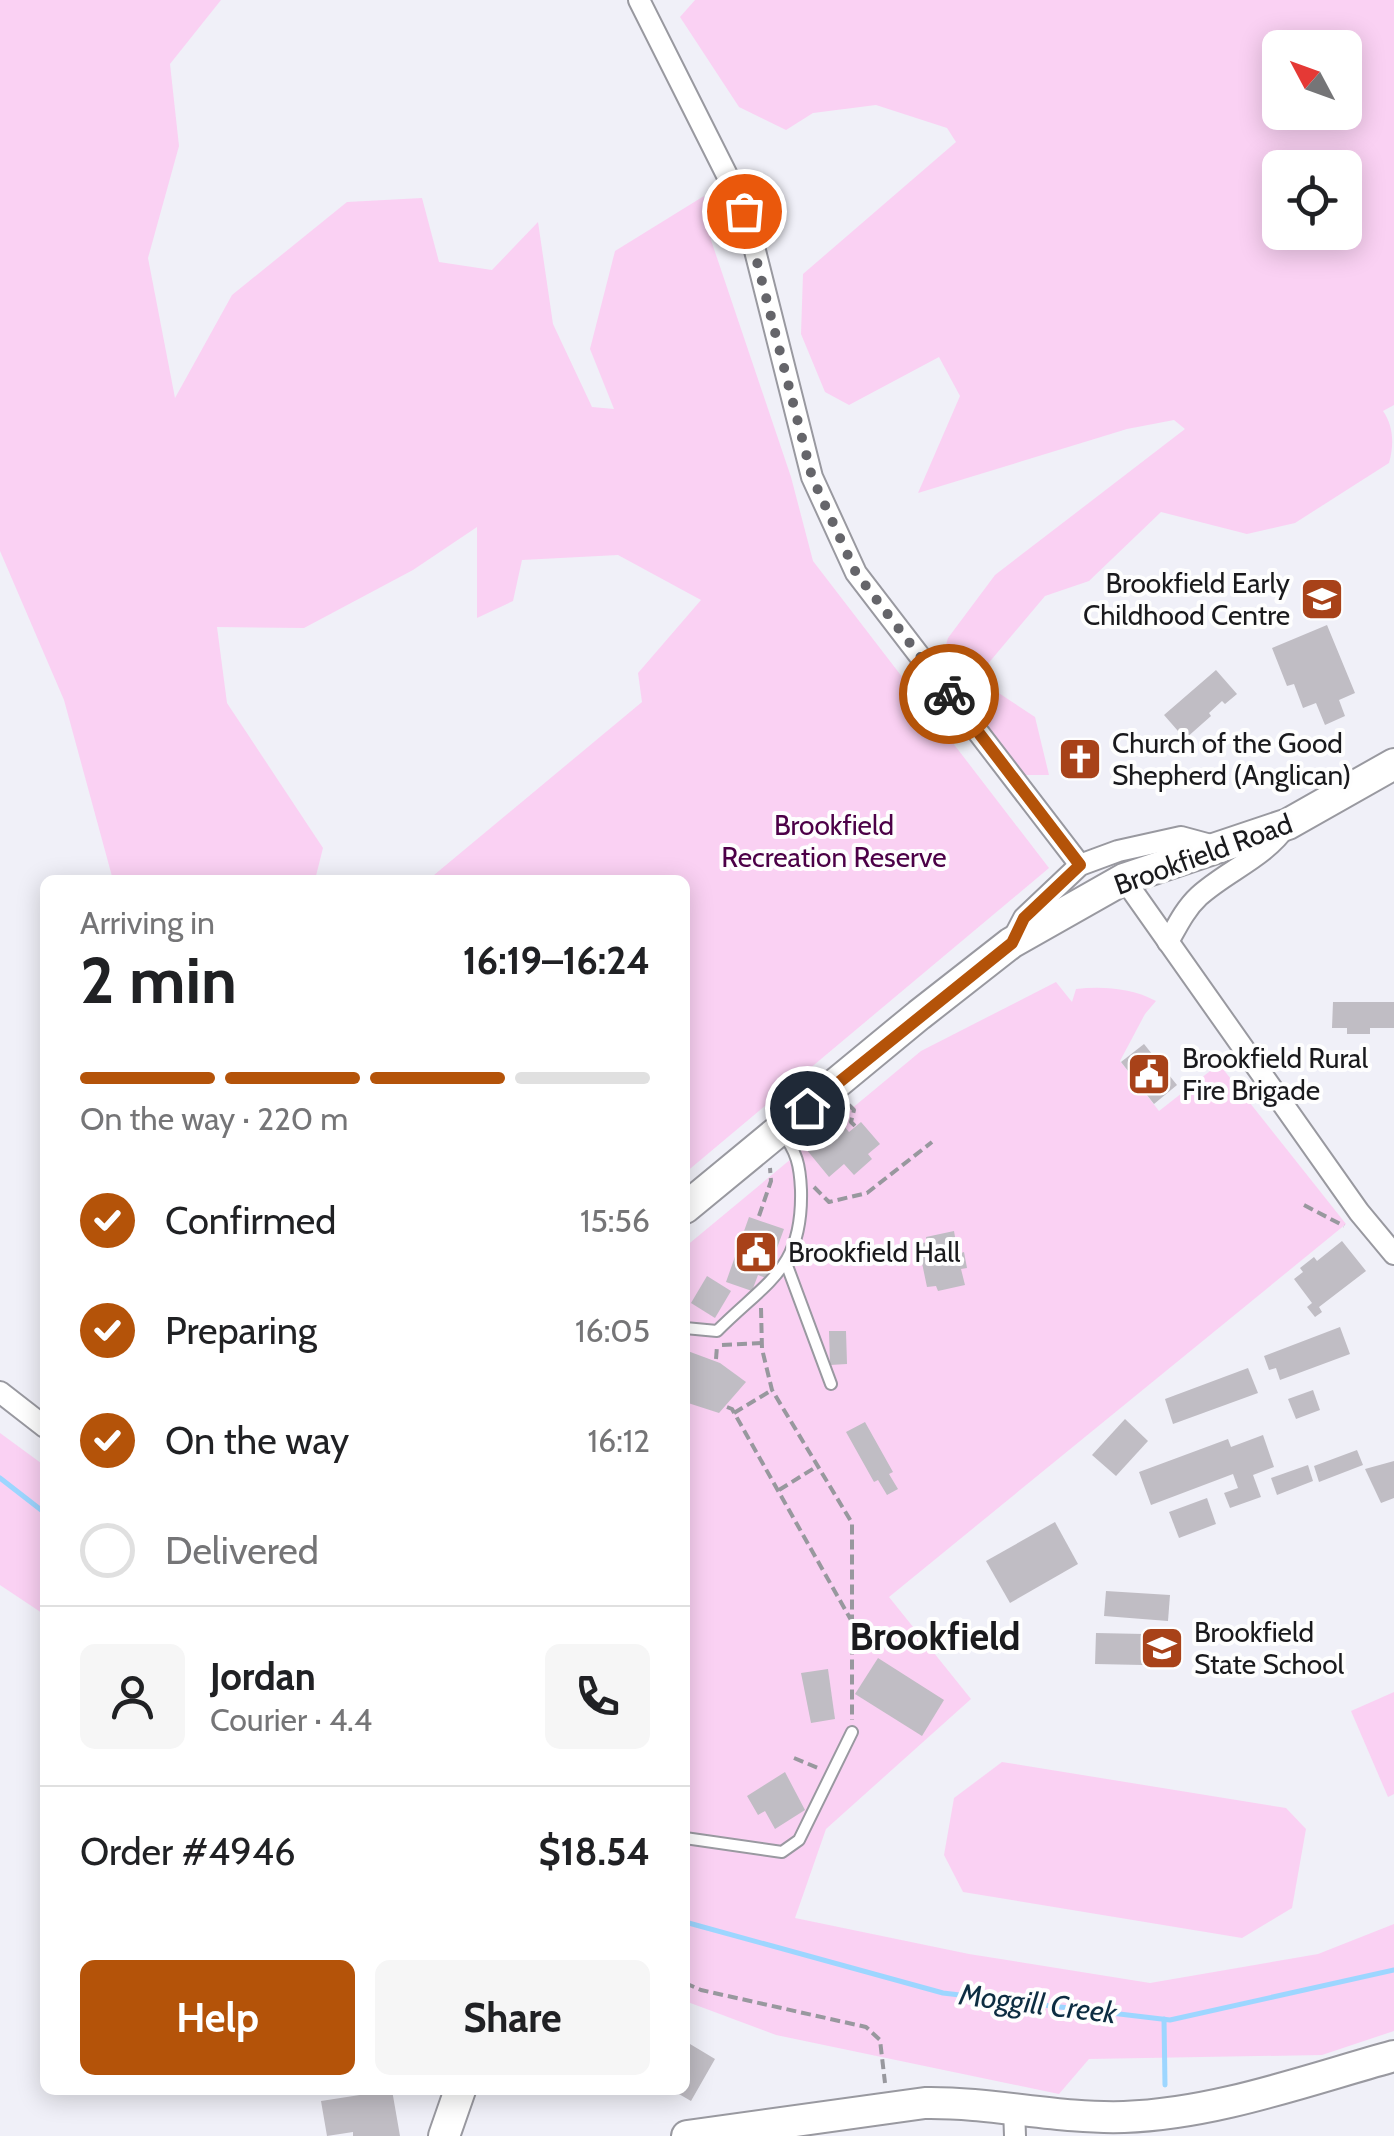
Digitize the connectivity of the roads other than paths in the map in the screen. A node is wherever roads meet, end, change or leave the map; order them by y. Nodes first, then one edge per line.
1 (639, 0) edge
2 (1394, 764) edge
3 (1288, 824) junction
4 (1223, 848) junction
5 (1080, 865) junction
6 (1124, 879) junction
7 (1168, 942) junction
8 (1012, 943) junction
9 (779, 1130) junction
10 (690, 1204) edge
11 (1394, 1254) edge
12 (786, 1264) junction
13 (690, 1329) edge
14 (831, 1384) dead end
15 (0, 1392) edge
16 (40, 1423) edge
17 (852, 1732) road end
18 (690, 1839) edge
19 (1394, 2056) edge
20 (458, 2095) edge
21 (1015, 2122) edge
22 (444, 2136) edge
23 (688, 2136) edge

1 - 5 street
2 - 3 main road, Brookfield Road
3 - 4 main road, Brookfield Road
3 - 7 street
4 - 5 street
4 - 6 main road, Brookfield Road
5 - 8 street
6 - 7 street
6 - 8 main road, Brookfield Road
7 - 11 street
8 - 9 main road, Brookfield Road
9 - 10 main road, Brookfield Road
9 - 12 lane
12 - 13 lane
12 - 14 lane
15 - 16 street
17 - 18 lane
19 - 21 main road
20 - 22 main road
21 - 23 main road

